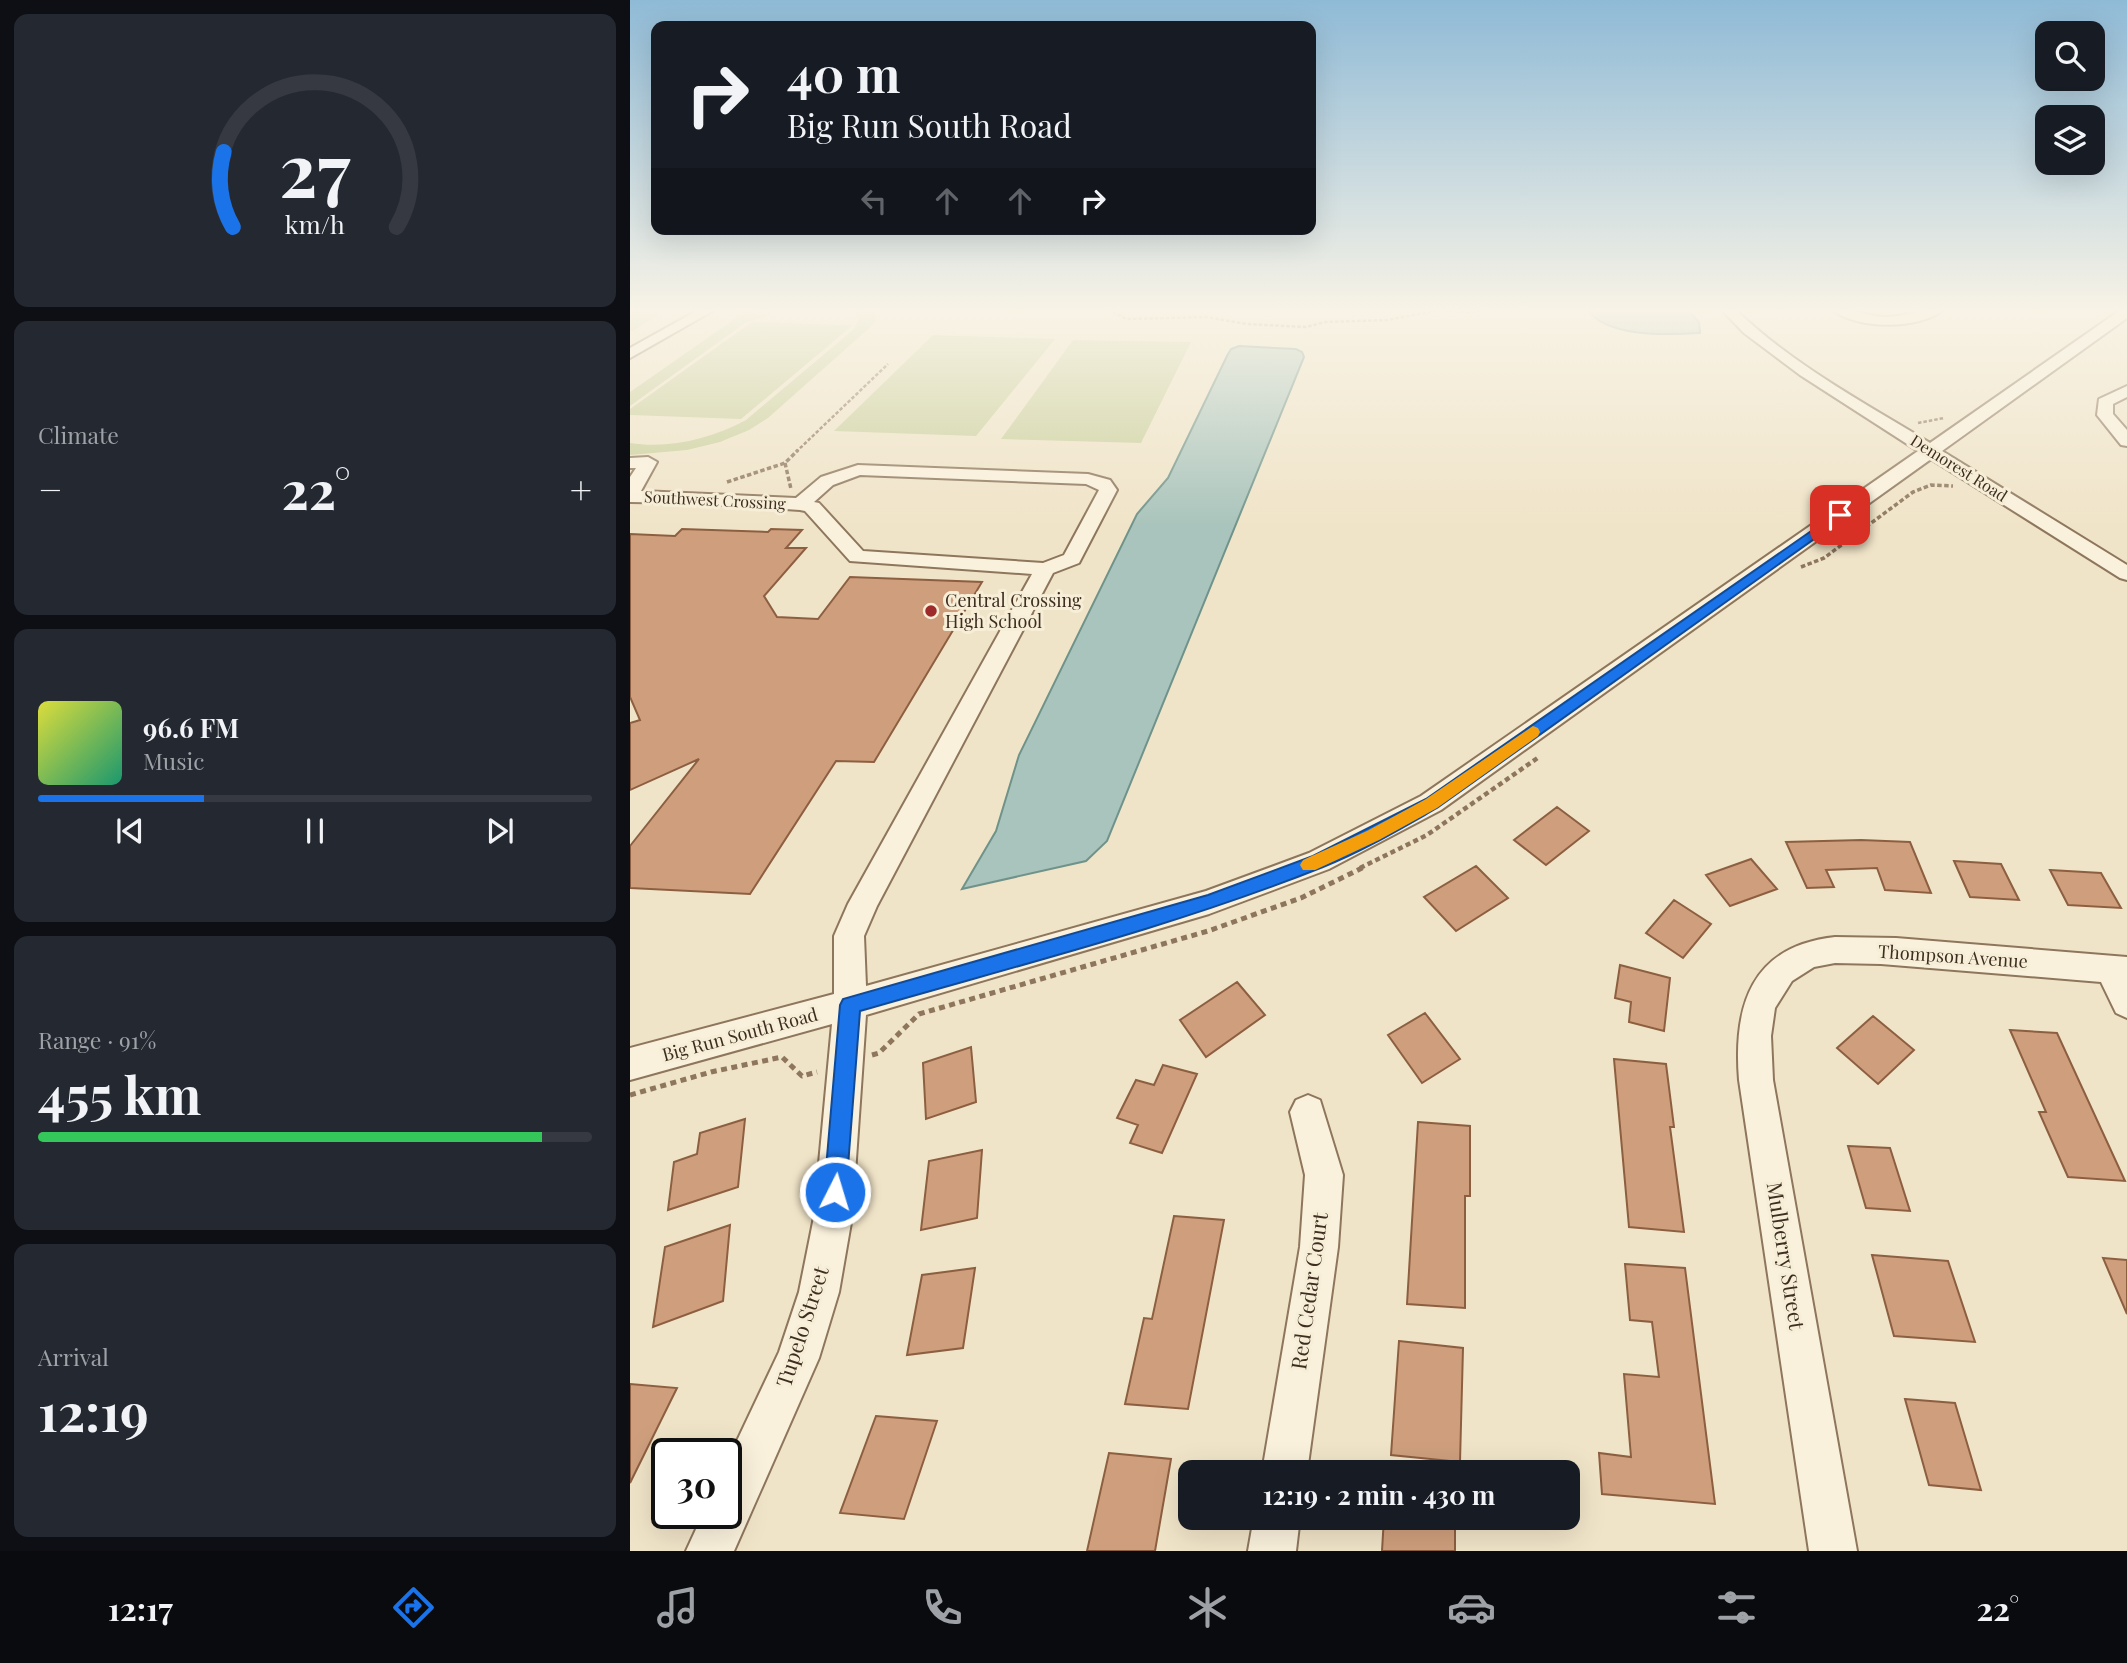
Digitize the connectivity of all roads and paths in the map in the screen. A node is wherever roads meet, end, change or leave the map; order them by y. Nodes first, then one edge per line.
1 (870, 381) edge
2 (1820, 381) edge
3 (2029, 381) edge
4 (2127, 391) edge
5 (2127, 441) edge
6 (1931, 451) junction
7 (630, 463) edge
8 (785, 463) junction
9 (727, 483) dead end
10 (630, 495) edge
11 (796, 499) junction
12 (1045, 569) junction
13 (2125, 569) edge
14 (1783, 969) joint
15 (2119, 970) edge
16 (2127, 1003) edge
17 (850, 1005) junction
18 (630, 1064) edge
19 (1308, 1112) dead end
20 (1286, 1460) edge
21 (1275, 1530) edge
22 (710, 1551) edge
23 (1272, 1551) edge
24 (1833, 1551) edge

1 - 8 path
2 - 6 street, Demorest Road
3 - 6 street, Big Run South Road
4 - 5 street
6 - 13 street, Demorest Road
6 - 17 street, Big Run South Road
7 - 10 street
8 - 9 path
8 - 11 path
10 - 11 street, Southwest Crossing
11 - 12 street
11 - 12 street
12 - 17 street, Tupelo Street
14 - 15 street, Thompson Avenue
14 - 24 street, Mulberry Street
15 - 16 street
17 - 18 street, Big Run South Road
17 - 22 street, Tupelo Street
19 - 20 street, Red Cedar Court
21 - 23 street

